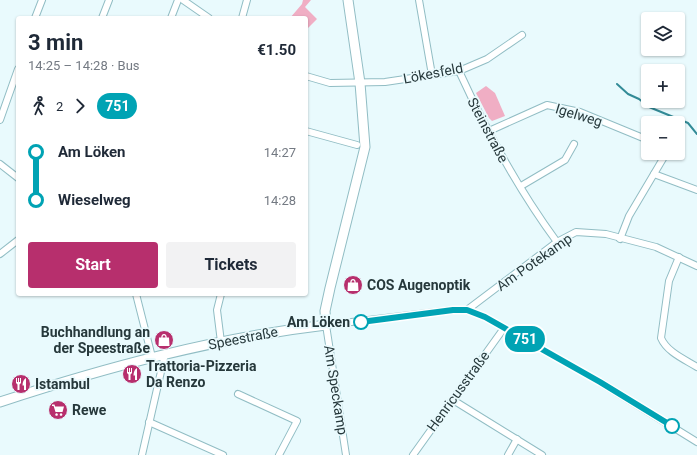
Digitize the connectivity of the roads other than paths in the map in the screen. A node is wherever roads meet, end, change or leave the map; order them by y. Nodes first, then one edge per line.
1 (42, 0) edge
2 (109, 0) edge
3 (178, 0) edge
4 (183, 0) edge
5 (247, 0) edge
6 (348, 0) edge
7 (419, 0) edge
8 (37, 16) edge
9 (103, 16) edge
10 (172, 16) edge
11 (206, 16) edge
12 (243, 16) edge
13 (522, 35) dead end
14 (459, 71) junction
15 (16, 75) edge
16 (432, 75) junction
17 (308, 77) edge
18 (360, 83) junction
19 (0, 120) edge
20 (489, 131) junction
21 (308, 132) edge
22 (641, 137) edge
23 (574, 144) dead end
24 (357, 146) dead end
25 (662, 160) edge
26 (0, 164) edge
27 (654, 174) junction
28 (16, 176) edge
29 (521, 186) junction
30 (697, 190) edge
31 (620, 239) junction
32 (16, 242) edge
33 (557, 242) junction
34 (0, 254) edge
35 (679, 257) junction
36 (697, 266) edge
37 (137, 296) edge
38 (221, 296) edge
39 (467, 310) junction
40 (326, 325) junction
41 (504, 328) junction
42 (221, 342) junction
43 (165, 354) junction
44 (152, 357) junction
45 (697, 367) edge
46 (238, 394) dead end
47 (453, 400) junction
48 (0, 402) edge
49 (149, 422) junction
50 (517, 439) junction
51 (697, 442) edge
52 (142, 455) edge
53 (223, 455) edge
54 (279, 455) edge
55 (346, 455) edge
56 (413, 455) edge
57 (508, 455) edge
58 (542, 455) edge

1 - 8 street
2 - 9 street
3 - 10 street
4 - 11 street
5 - 12 street
6 - 18 street
7 - 16 street
13 - 14 street, Lökesfeld
14 - 16 street, Lökesfeld
14 - 20 street, Steinstraße
15 - 19 street
16 - 18 street, Lökesfeld
17 - 18 street, Lökesfeld
18 - 40 street
20 - 22 street, Igelweg
20 - 29 street, Steinstraße
21 - 24 street
23 - 29 street
25 - 27 street
26 - 28 street
27 - 30 street
27 - 31 street
29 - 33 street, Steinstraße
31 - 33 street, Am Potekamp
31 - 35 street, Am Potekamp
32 - 34 street
33 - 39 street, Am Potekamp
35 - 36 street, Am Potekamp
35 - 45 street
37 - 44 street
38 - 42 street
39 - 40 street, Speestraße
39 - 41 street, Speestraße
40 - 42 street, Speestraße
40 - 55 street, Am Speckamp
41 - 47 street, Henricusstraße
41 - 51 street, Speestraße
42 - 43 street, Speestraße
43 - 44 street, Speestraße
43 - 49 street
44 - 48 street, Speestraße
46 - 54 street
47 - 50 street
47 - 56 street, Henricusstraße
49 - 52 street
49 - 53 street
50 - 57 street
50 - 58 street

